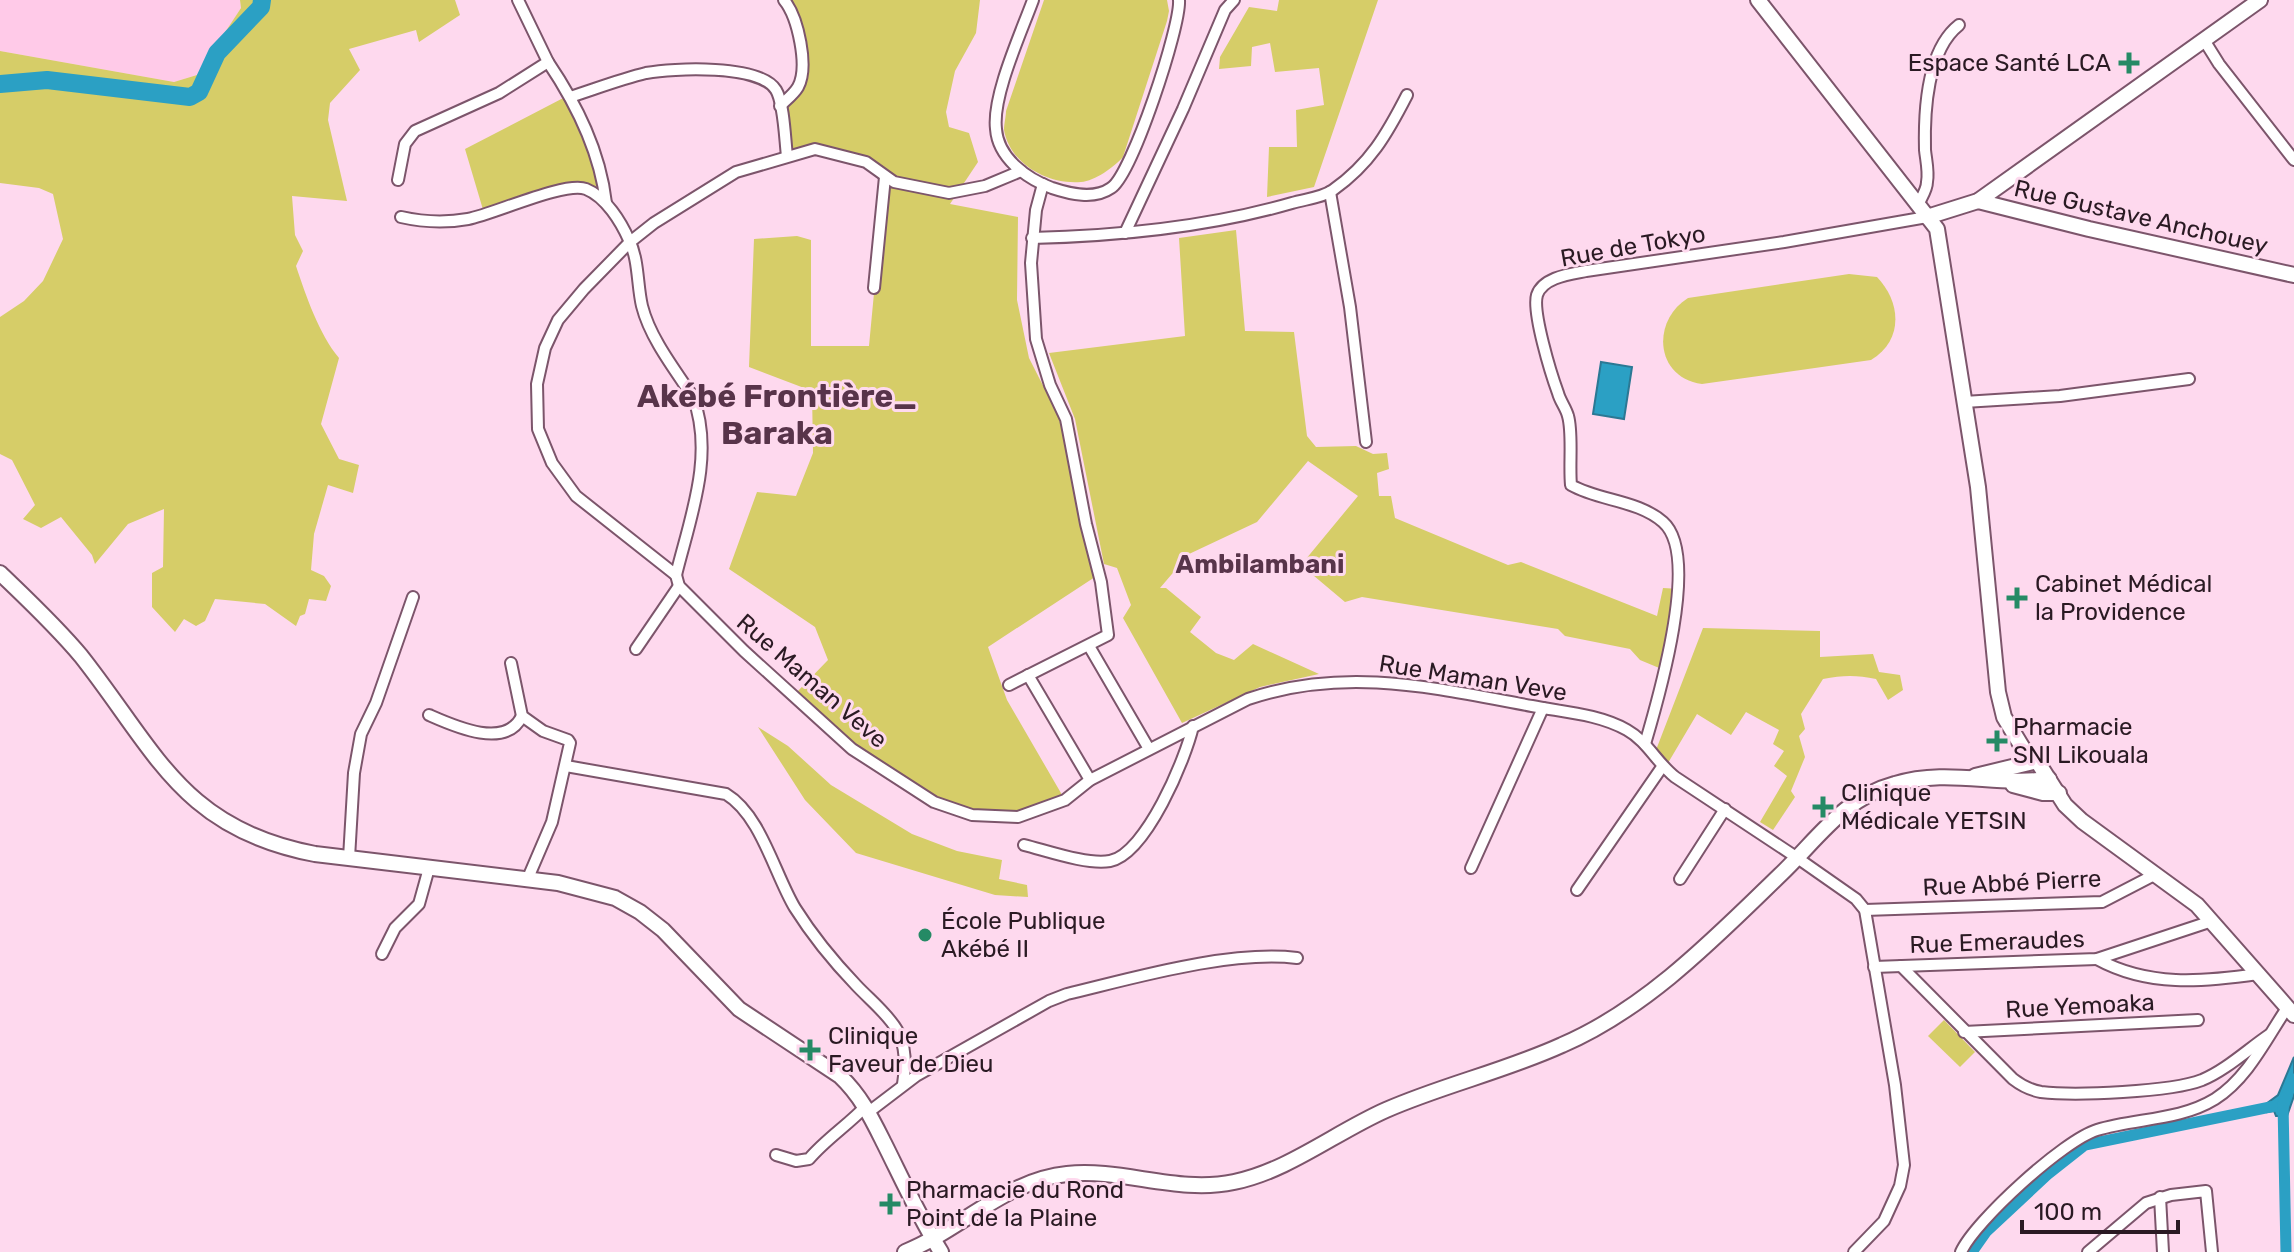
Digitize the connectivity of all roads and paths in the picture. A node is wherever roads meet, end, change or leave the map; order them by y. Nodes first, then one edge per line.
1 (518, 0) edge
2 (784, 0) edge
3 (1033, 0) edge
4 (1179, 0) edge
5 (1234, 0) edge
6 (1758, 0) edge
7 (2260, 0) edge
8 (1959, 25) dead end
9 (2204, 40) junction
10 (548, 62) junction
11 (1407, 95) dead end
12 (570, 97) junction
13 (780, 106) junction
14 (787, 156) junction
15 (2294, 160) edge
16 (1021, 171) junction
17 (885, 177) junction
18 (398, 180) dead end
19 (1043, 184) junction
20 (1330, 192) junction
21 (1978, 201) junction
22 (606, 203) junction
23 (1922, 211) junction
24 (401, 217) dead end
25 (1125, 233) junction
26 (1032, 238) junction
27 (630, 242) junction
28 (2294, 275) edge
29 (874, 288) dead end
30 (2189, 379) dead end
31 (1964, 402) junction
32 (1366, 442) dead end
33 (0, 573) edge
34 (678, 580) junction
35 (413, 597) dead end
36 (1089, 646) junction
37 (636, 649) dead end
38 (511, 663) dead end
39 (1028, 675) junction
40 (1009, 685) dead end
41 (1543, 708) junction
42 (429, 715) dead end
43 (522, 716) junction
44 (1193, 726) junction
45 (1645, 744) junction
46 (1149, 749) junction
47 (2024, 750) junction
48 (2037, 761) junction
49 (566, 766) junction
50 (1662, 767) junction
51 (1994, 776) junction
52 (2049, 779) junction
53 (1090, 780) junction
54 (2059, 793) junction
55 (1725, 809) junction
56 (1024, 845) dead end
57 (1796, 857) junction
58 (349, 858) junction
59 (429, 868) junction
60 (1471, 868) dead end
61 (2156, 874) junction
62 (528, 878) junction
63 (1680, 879) dead end
64 (1577, 890) dead end
65 (1865, 910) junction
66 (2212, 921) junction
67 (382, 954) dead end
68 (1297, 958) dead end
69 (2097, 959) junction
70 (1901, 966) junction
71 (1874, 967) junction
72 (2258, 974) junction
73 (2291, 1012) edge
74 (2198, 1020) dead end
75 (1964, 1032) junction
76 (2269, 1035) junction
77 (903, 1084) junction
78 (868, 1108) junction
79 (776, 1155) dead end
80 (2160, 1197) junction
81 (933, 1238) junction
82 (905, 1252) edge
83 (941, 1252) edge
84 (1854, 1252) edge
85 (1961, 1252) edge
86 (2088, 1252) edge
87 (2163, 1252) edge
88 (2212, 1252) edge

1 - 10 street
2 - 13 street
3 - 16 street
4 - 19 street
5 - 25 street
6 - 23 main road
7 - 9 main road
8 - 23 street
9 - 15 street
9 - 21 main road
10 - 12 street
10 - 18 street
11 - 20 street
12 - 13 street
12 - 22 street
13 - 14 street
14 - 17 street, Rue Maman Veve
14 - 27 street, Rue Maman Veve
16 - 17 street, Rue Maman Veve
16 - 19 street
17 - 29 street
19 - 26 street
20 - 25 street
20 - 32 street
21 - 23 main road
21 - 28 main road, Rue Gustave Anchouey
22 - 24 street
22 - 27 street
23 - 31 main road
23 - 45 street, Rue de Tokyo
25 - 26 street
26 - 36 street
27 - 34 street
27 - 34 street, Rue Maman Veve
30 - 31 street
31 - 47 main road
33 - 58 main road
34 - 37 street
34 - 53 street, Rue Maman Veve
35 - 58 street
36 - 39 street
36 - 46 street
38 - 43 street
39 - 40 street
39 - 53 street
41 - 44 street, Rue Maman Veve
41 - 45 street, Rue Maman Veve
41 - 60 street
42 - 43 street
43 - 49 street
44 - 46 street, Rue Maman Veve
44 - 56 street
45 - 50 street, Rue Maman Veve
46 - 53 street, Rue Maman Veve
47 - 48 main road
47 - 51 main road
48 - 51 main road
48 - 52 main road
49 - 62 street
49 - 77 street
50 - 55 street, Rue Maman Veve
50 - 64 street
51 - 52 main road
51 - 54 main road
51 - 57 main road
52 - 54 main road
54 - 61 main road
55 - 57 street, Rue Maman Veve
55 - 63 street
57 - 65 street, Rue Maman Veve
57 - 81 main road
58 - 59 main road
59 - 62 main road
59 - 67 street
61 - 65 street, Rue Abbé Pierre
61 - 66 main road
62 - 78 main road
65 - 71 street
66 - 69 street, Rue Emeraudes
66 - 72 main road
68 - 77 street
69 - 70 street, Rue Emeraudes
69 - 72 street
70 - 71 street, Rue Emeraudes
70 - 75 street
71 - 84 street
72 - 73 main road
73 - 76 street
74 - 75 street, Rue Yemoaka
75 - 76 street
76 - 85 street
77 - 78 street
78 - 79 street
78 - 81 main road
80 - 86 street
80 - 87 street
80 - 88 street
81 - 82 main road
81 - 83 main road

